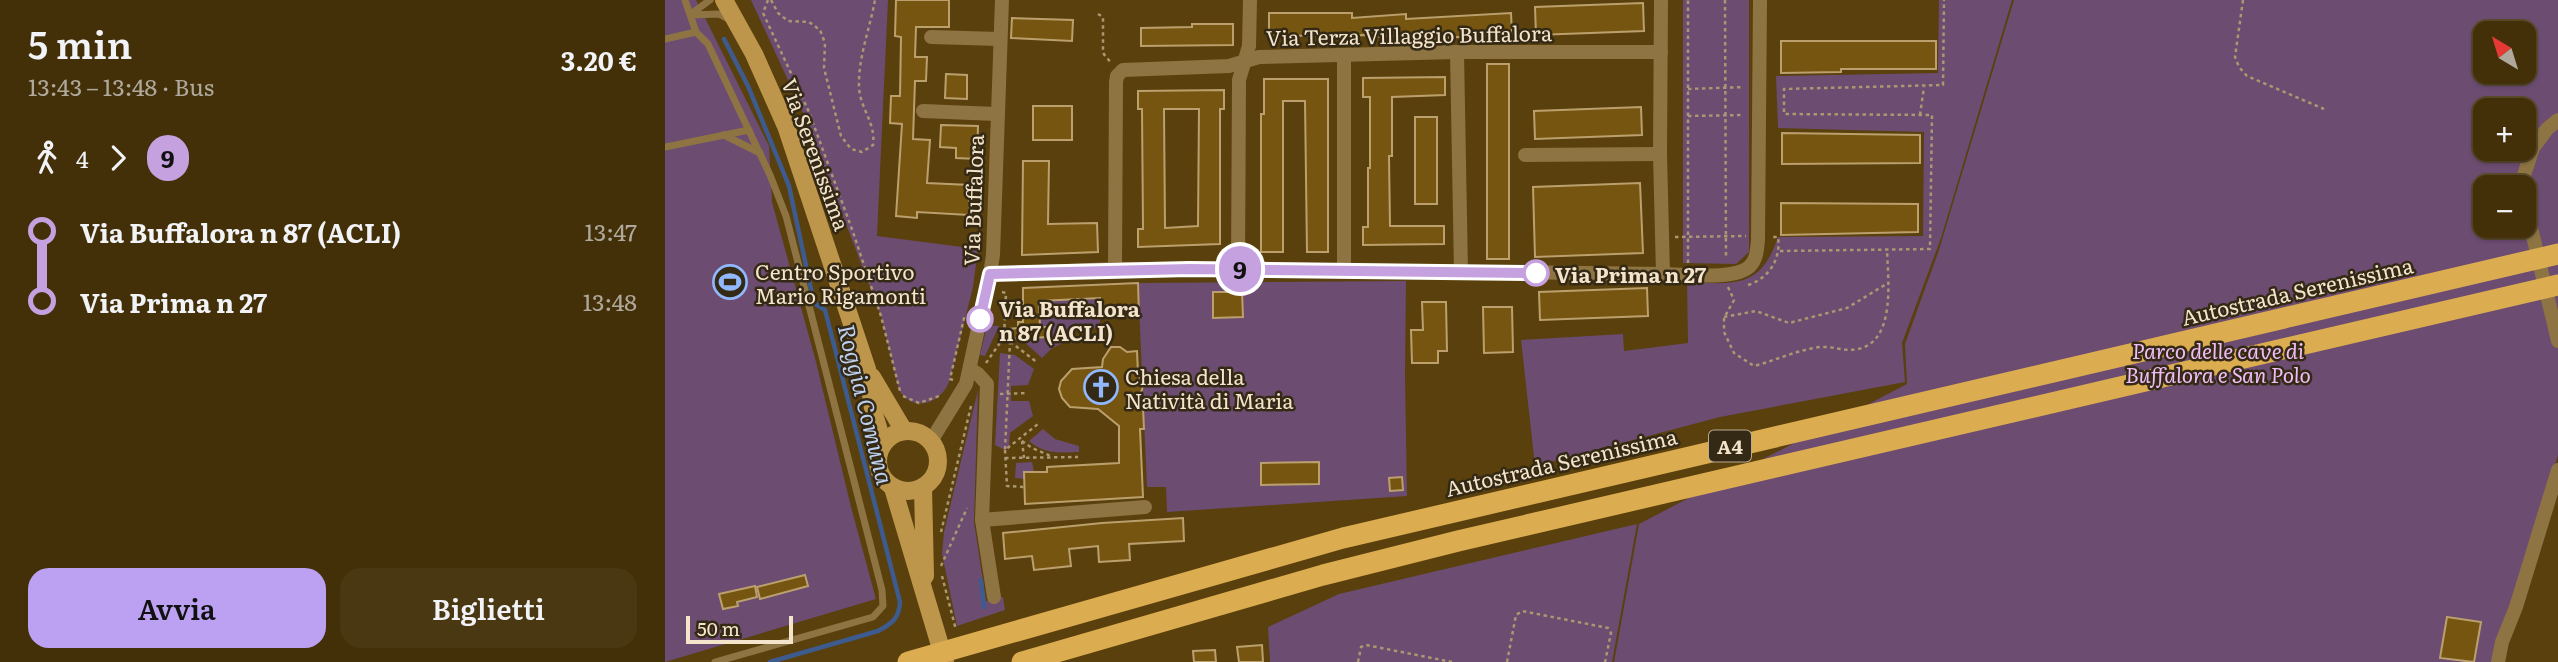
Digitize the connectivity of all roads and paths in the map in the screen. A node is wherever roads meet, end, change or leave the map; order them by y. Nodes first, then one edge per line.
1 (685, 0) edge
2 (710, 0) edge
3 (725, 0) edge
4 (769, 0) edge
5 (875, 0) edge
6 (1002, 0) edge
7 (1250, 0) edge
8 (1661, 0) edge
9 (1688, 0) edge
10 (1725, 0) edge
11 (1760, 0) edge
12 (1944, 0) edge
13 (2243, 0) edge
14 (1098, 14) dead end
15 (691, 15) junction
16 (736, 22) junction
17 (696, 32) junction
18 (931, 37) dead end
19 (665, 38) edge
20 (999, 39) junction
21 (1457, 52) junction
22 (1661, 52) junction
23 (1344, 57) junction
24 (1244, 62) junction
25 (1119, 73) junction
26 (1924, 85) junction
27 (1725, 87) junction
28 (1749, 87) dead end
29 (1688, 89) junction
30 (2324, 109) dead end
31 (923, 111) dead end
32 (996, 114) junction
33 (1726, 115) junction
34 (1920, 115) junction
35 (1688, 116) junction
36 (2558, 120) edge
37 (749, 130) junction
38 (723, 135) junction
39 (665, 147) edge
40 (760, 153) junction
41 (1660, 154) junction
42 (1525, 155) dead end
43 (1688, 235) junction
44 (1726, 236) junction
45 (1662, 238) junction
46 (1758, 238) junction
47 (1887, 250) junction
48 (1780, 251) junction
49 (2558, 254) edge
50 (1115, 269) junction
51 (1238, 269) junction
52 (1344, 270) junction
53 (1461, 272) junction
54 (1688, 273) junction
55 (990, 274) junction
56 (1663, 274) junction
57 (1727, 275) junction
58 (1888, 284) junction
59 (2558, 285) edge
60 (1741, 287) dead end
61 (994, 291) dead end
62 (967, 308) dead end
63 (1724, 318) junction
64 (1004, 337) junction
65 (2557, 337) edge
66 (1010, 341) junction
67 (1038, 363) dead end
68 (867, 369) junction
69 (971, 376) junction
70 (947, 390) dead end
71 (1028, 393) dead end
72 (987, 394) junction
73 (1007, 394) junction
74 (1038, 424) dead end
75 (904, 431) junction
76 (1022, 439) junction
77 (930, 441) junction
78 (883, 444) junction
79 (1005, 450) junction
80 (1078, 457) dead end
81 (1005, 458) junction
82 (1024, 458) junction
83 (1054, 458) junction
84 (2558, 470) edge
85 (923, 487) junction
86 (1024, 487) dead end
87 (893, 488) junction
88 (1145, 507) dead end
89 (967, 508) dead end
90 (982, 520) junction
91 (941, 532) dead end
92 (938, 555) dead end
93 (940, 567) junction
94 (925, 593) junction
95 (994, 597) dead end
96 (957, 636) dead end
97 (715, 662) edge
98 (908, 662) edge
99 (945, 662) edge
100 (1022, 662) edge
101 (1358, 662) edge
102 (1452, 662) edge
103 (1507, 662) edge
104 (1605, 662) edge
105 (2498, 662) edge

1 - 15 lane
2 - 15 lane
3 - 16 main road, Via Serenissima
4 - 5 path
4 - 70 path
6 - 20 street, Via Buffalora
7 - 24 street
8 - 22 street
9 - 29 path
10 - 27 path
11 - 46 street
12 - 26 path
13 - 30 path
14 - 25 path
15 - 16 lane
15 - 17 lane
16 - 68 main road, Via Serenissima
17 - 19 lane
17 - 37 lane
18 - 20 street
20 - 32 street, Via Buffalora
21 - 22 street, Via Terza Villaggio Buffalora
21 - 23 street, Via Terza Villaggio Buffalora
21 - 53 street
22 - 41 street
23 - 24 street, Via Terza Villaggio Buffalora
23 - 52 street
24 - 25 street, Via Terza Villaggio Buffalora
24 - 51 street
25 - 50 street
26 - 34 path
26 - 34 path
27 - 28 path
27 - 29 path
27 - 33 path
29 - 35 path
31 - 32 street, Via Buffalora
32 - 55 street, Via Buffalora
33 - 35 path
33 - 44 path
34 - 47 path
35 - 43 path
36 - 65 street
37 - 38 lane
37 - 40 lane
38 - 39 lane
38 - 40 lane
40 - 97 lane
41 - 42 street
41 - 45 street
43 - 44 path
43 - 45 path
43 - 54 path
44 - 46 path
44 - 57 path
45 - 56 street
46 - 48 path
46 - 57 street
47 - 48 path
47 - 58 path
48 - 60 path
49 - 98 highway, Autostrada Serenissima / A4
50 - 51 street
50 - 55 street
51 - 52 street
52 - 53 street
53 - 56 street
54 - 56 street
54 - 57 street
55 - 69 street, Via Buffalora
57 - 63 path
58 - 63 path
58 - 63 path
59 - 100 highway, A4
61 - 64 path
62 - 69 path
64 - 66 path
64 - 69 path
66 - 67 path
66 - 73 path
68 - 75 main road, Via Serenissima
68 - 78 main road, Via Serenissima
69 - 72 street
69 - 77 street, Via Buffalora
69 - 91 path
71 - 73 path
72 - 73 path
72 - 90 street
73 - 79 path
74 - 76 path
75 - 77 main road
75 - 78 main road
76 - 79 path
76 - 82 path
76 - 83 path
77 - 85 main road, Via Serenissima
78 - 87 main road, Via Serenissima
79 - 81 path
80 - 83 path
81 - 82 path
81 - 86 path
82 - 83 path
84 - 105 street
85 - 87 main road
85 - 94 main road, Via Serenissima
87 - 94 main road, Via Serenissima
88 - 90 street
89 - 93 path
90 - 95 street
92 - 93 path
93 - 96 path
94 - 99 main road, Via Serenissima
101 - 102 path
103 - 104 path

